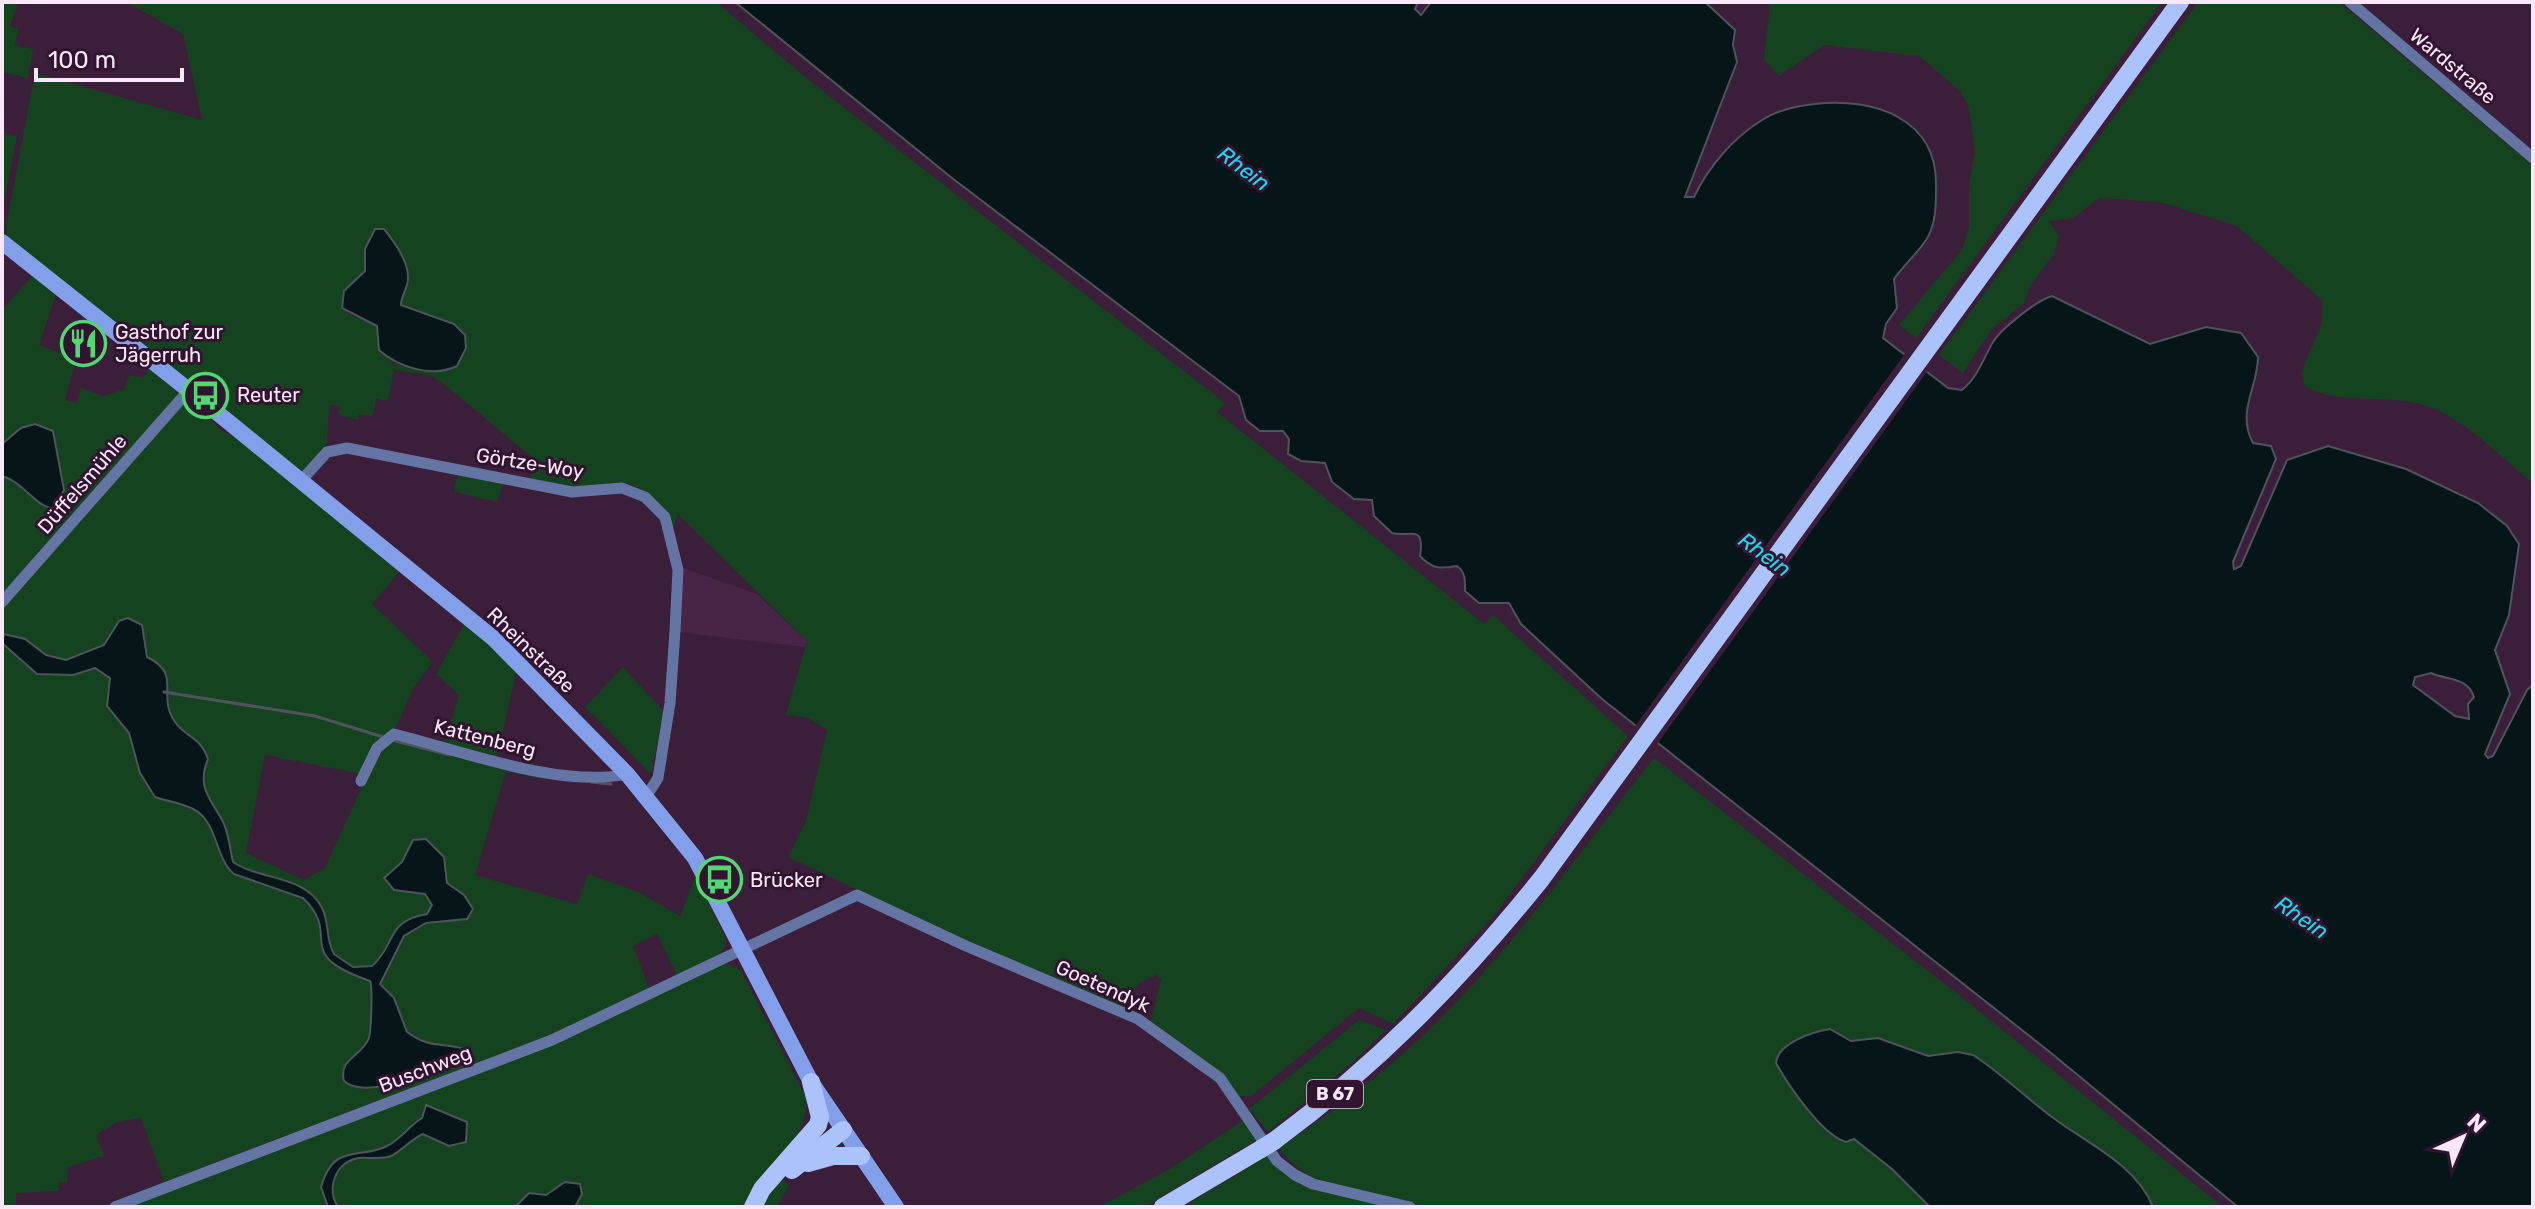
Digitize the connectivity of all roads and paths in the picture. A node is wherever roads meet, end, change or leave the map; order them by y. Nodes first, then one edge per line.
1 (2180, 2) edge
2 (2350, 2) edge
3 (2533, 158) edge
4 (2, 242) edge
5 (189, 390) junction
6 (300, 482) junction
7 (2, 602) edge
8 (627, 774) junction
9 (361, 781) dead end
10 (646, 797) junction
11 (742, 950) junction
12 (811, 1082) junction
13 (843, 1130) junction
14 (861, 1156) junction
15 (791, 1164) junction
16 (115, 1207) edge
17 (753, 1207) edge
18 (759, 1207) edge
19 (896, 1207) edge
20 (1163, 1207) edge
21 (1410, 1207) edge

1 - 20 main road, B 67
2 - 3 street, Wardstraße
4 - 5 main road, Rheinstraße
5 - 6 main road, Rheinstraße
5 - 7 street, Düffelsmühle
6 - 8 main road, Rheinstraße
6 - 10 street, Görtze-Woy
8 - 9 street, Kattenberg
8 - 10 main road, Rheinstraße
10 - 11 main road, Rheinstraße
11 - 12 main road, Rheinstraße
11 - 16 street, Buschweg
11 - 21 street, Goetendyk
12 - 13 main road, Rheinstraße
12 - 15 main road
13 - 14 main road, Rheinstraße
13 - 15 main road
14 - 15 main road
14 - 19 main road, Rheinstraße
15 - 17 main road
15 - 18 main road

